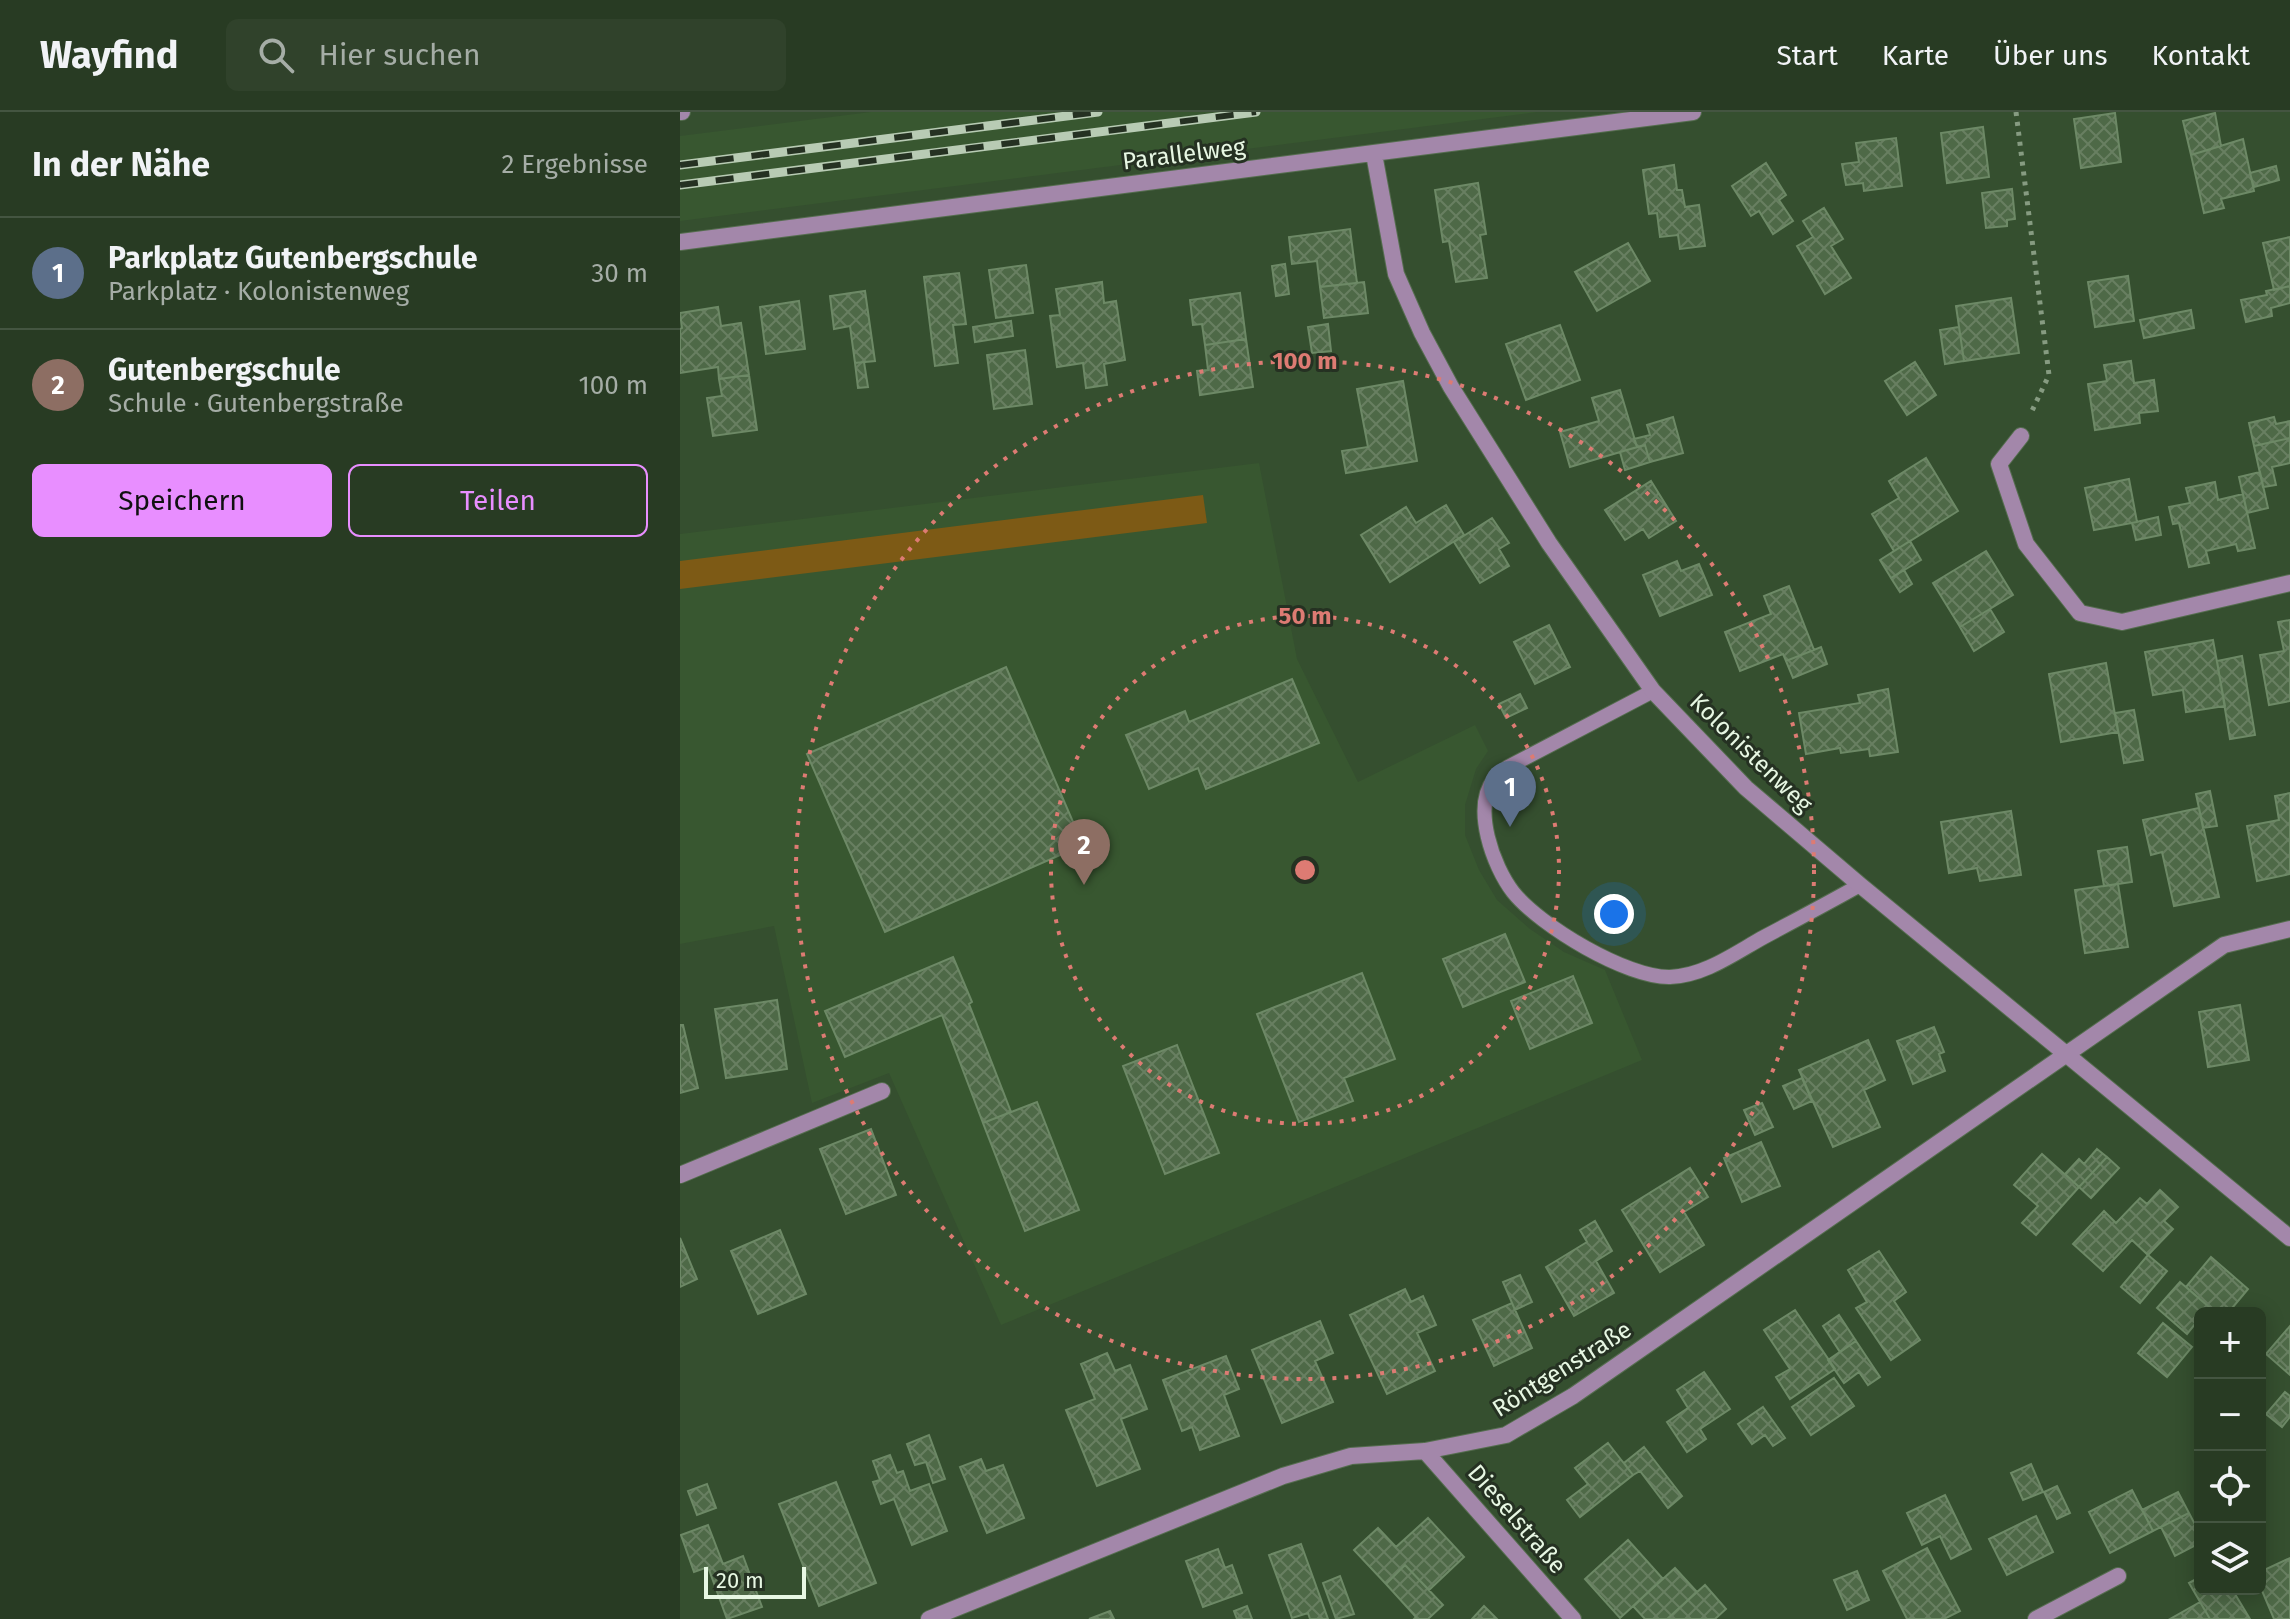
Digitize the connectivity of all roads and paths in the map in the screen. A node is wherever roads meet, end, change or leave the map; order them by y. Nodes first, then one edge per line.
1 (1693, 112) edge
2 (2016, 112) edge
3 (1374, 154) junction
4 (680, 242) edge
5 (2021, 436) joint
6 (2290, 583) edge
7 (1653, 691) junction
8 (1860, 885) junction
9 (2290, 929) edge
10 (2067, 1054) junction
11 (882, 1091) dead end
12 (680, 1175) edge
13 (2290, 1238) edge
14 (1425, 1451) junction
15 (2118, 1576) dead end
16 (929, 1619) edge
17 (1573, 1619) edge
18 (2036, 1619) edge

1 - 3 street, Parallelweg
2 - 5 path
3 - 4 street, Parallelweg
3 - 7 street, Kolonistenweg
5 - 6 street
7 - 8 street, Kolonistenweg
7 - 8 lane
8 - 10 street, Kolonistenweg
9 - 10 street, Röntgenstraße
10 - 13 street, Kolonistenweg
10 - 14 street, Röntgenstraße
11 - 12 street
14 - 16 street, Röntgenstraße
14 - 17 street, Dieselstraße
15 - 18 street

